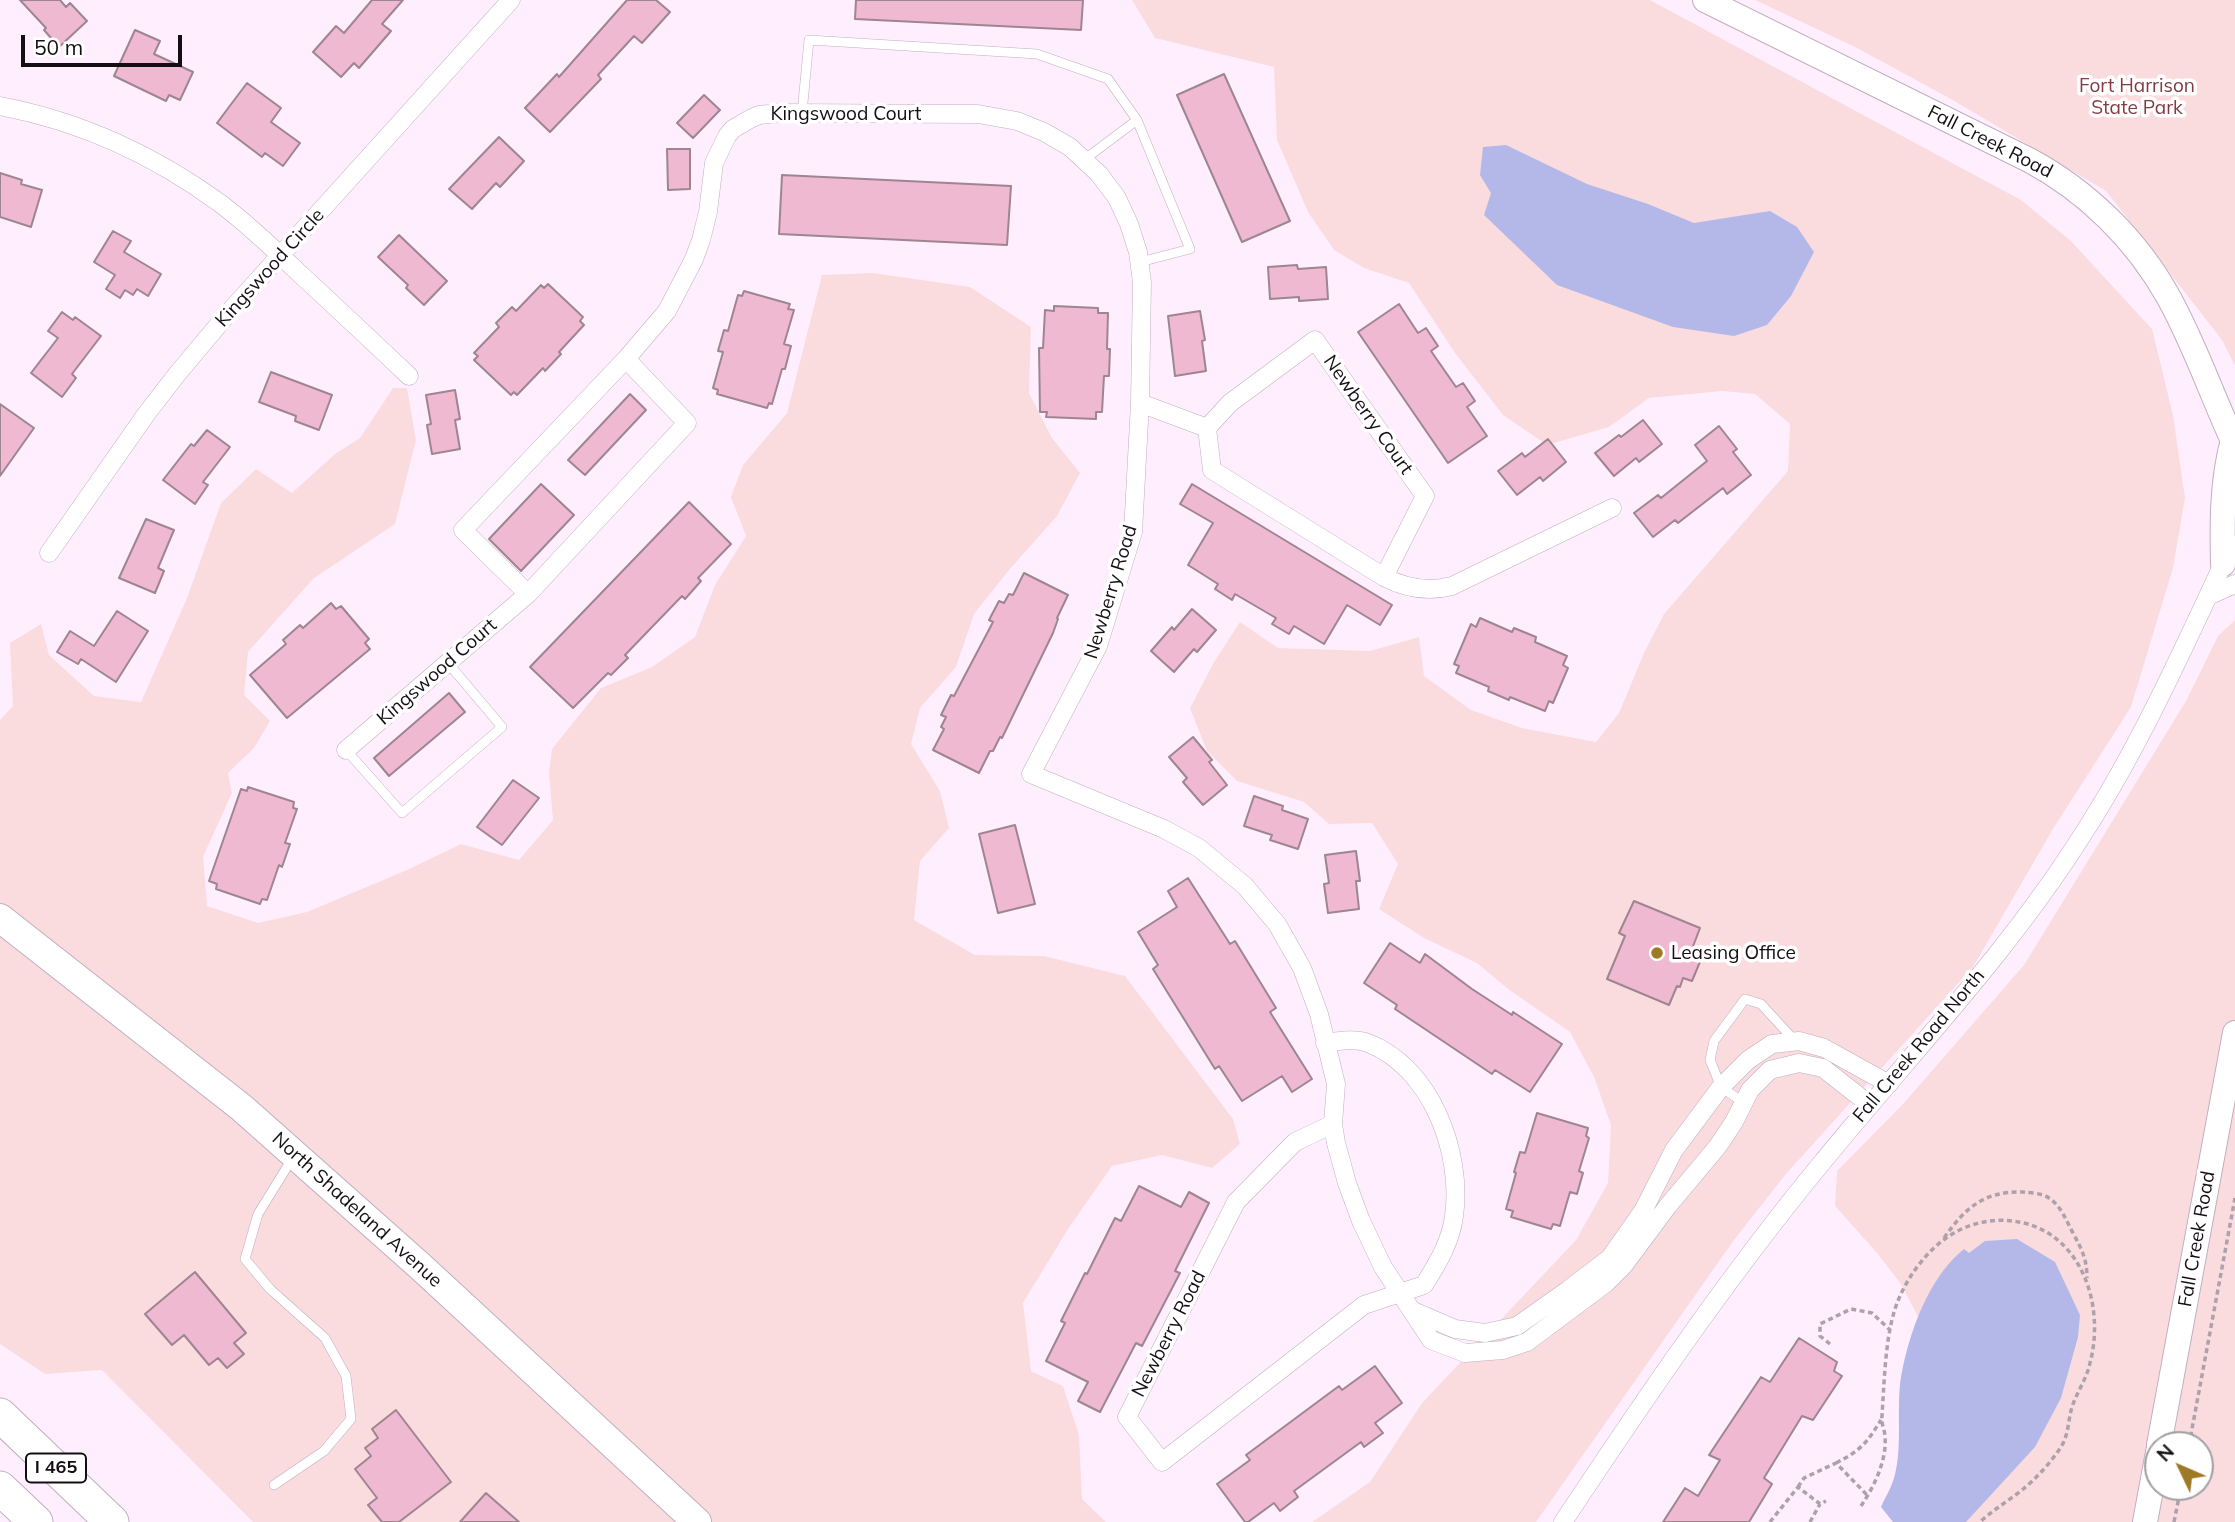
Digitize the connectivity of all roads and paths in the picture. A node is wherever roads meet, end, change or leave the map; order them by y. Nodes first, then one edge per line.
1 (512, 0) edge
2 (1705, 0) edge
3 (0, 106) edge
4 (802, 113) junction
5 (1138, 120) junction
6 (1085, 159) junction
7 (280, 255) junction
8 (1140, 261) junction
9 (626, 359) junction
10 (409, 376) dead end
11 (1140, 402) junction
12 (1207, 428) junction
13 (2234, 442) edge
14 (1612, 508) dead end
15 (49, 553) dead end
16 (2231, 564) edge
17 (1384, 577) junction
18 (527, 594) junction
19 (448, 663) junction
20 (346, 750) joint
21 (0, 919) edge
22 (2235, 1032) edge
23 (1796, 1042) junction
24 (1325, 1043) junction
25 (1889, 1084) junction
26 (1721, 1087) junction
27 (1744, 1103) junction
28 (1870, 1105) junction
29 (1333, 1124) junction
30 (295, 1154) junction
31 (2235, 1198) edge
32 (1940, 1244) junction
33 (2088, 1284) junction
34 (1399, 1292) junction
35 (1411, 1310) junction
36 (1890, 1330) junction
37 (1830, 1344) dead end
38 (0, 1415) edge
39 (1881, 1420) junction
40 (2162, 1431) edge
41 (2192, 1431) edge
42 (1836, 1463) junction
43 (274, 1485) dead end
44 (1798, 1487) junction
45 (0, 1488) edge
46 (1868, 1496) junction
47 (1826, 1501) dead end
48 (2149, 1501) edge
49 (2178, 1501) edge
50 (1820, 1504) junction
51 (1861, 1506) dead end
52 (36, 1522) edge
53 (112, 1522) edge
54 (697, 1522) edge
55 (1563, 1522) edge
56 (1770, 1522) edge
57 (1810, 1522) edge
58 (1980, 1522) edge
59 (2145, 1522) edge
60 (2174, 1522) edge

1 - 7 street, Kingswood Circle
2 - 13 main road, Fall Creek Road
3 - 7 street
4 - 5 lane
4 - 6 street, Kingswood Court
4 - 9 street, Kingswood Court
5 - 6 lane
5 - 8 lane
6 - 8 street, Newberry Road
7 - 10 street
7 - 15 street, Kingswood Circle
8 - 11 street, Newberry Road
9 - 18 street, Kingswood Court
9 - 18 street, Kingswood Court
11 - 12 street
11 - 24 street, Newberry Road
12 - 17 street
12 - 17 street, Newberry Court
13 - 16 main road
14 - 17 street
16 - 25 street, Fall Creek Road North
18 - 19 street, Kingswood Court
19 - 20 street, Kingswood Court
19 - 20 lane
21 - 30 main road, North Shadeland Avenue
22 - 40 main road, Fall Creek Road
23 - 25 street
23 - 26 street
23 - 26 lane
24 - 29 street, Newberry Road
24 - 34 street, Newberry Road
25 - 28 street, Fall Creek Road North
26 - 27 lane
26 - 35 street
27 - 28 street, Newberry Road
27 - 35 street, Newberry Road
28 - 55 street, Fall Creek Road North
29 - 34 street, Newberry Road
29 - 34 street, Newberry Road
30 - 43 lane
30 - 54 main road, North Shadeland Avenue
31 - 41 path
32 - 33 path
32 - 33 path
32 - 36 path
33 - 58 path
34 - 35 street, Newberry Road
36 - 37 path
36 - 39 path
38 - 53 highway, I 465
39 - 42 path
39 - 46 path
42 - 44 path
42 - 46 path
44 - 50 path
44 - 56 path
45 - 52 highway, I 465
46 - 51 path
47 - 50 path
48 - 59 main road
49 - 60 path
50 - 57 path

